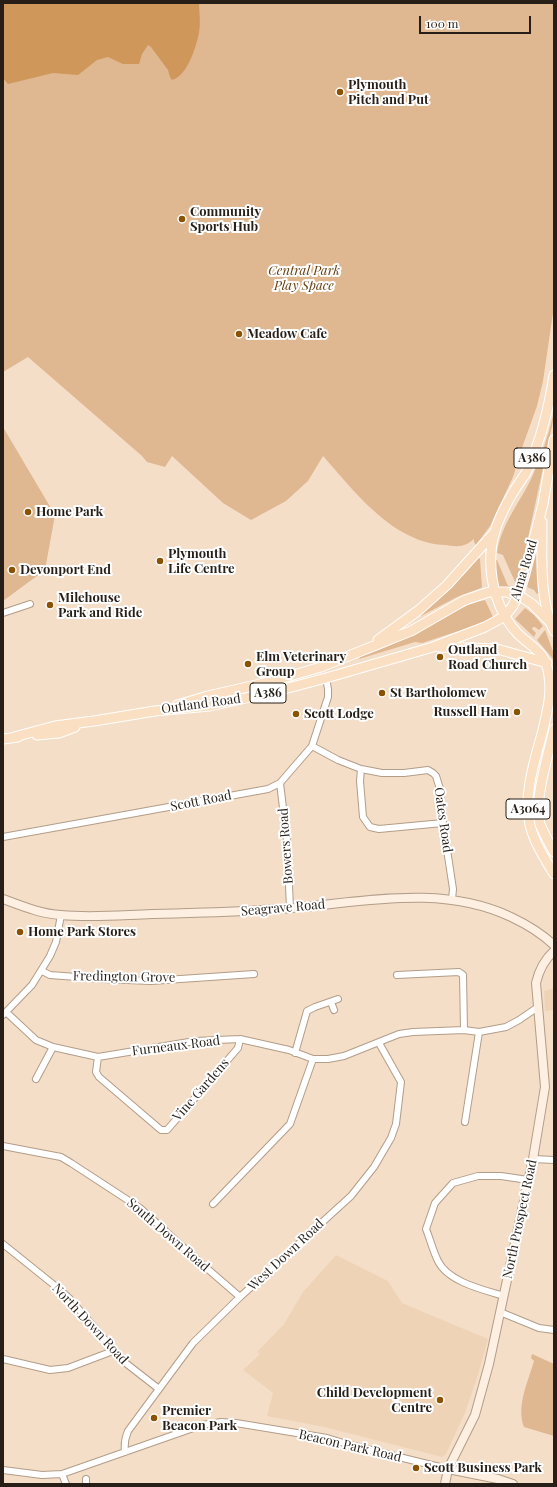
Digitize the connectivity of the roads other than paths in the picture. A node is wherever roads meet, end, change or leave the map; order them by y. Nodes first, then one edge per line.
1 (554, 375) edge
2 (554, 440) edge
3 (542, 504) junction
4 (493, 534) junction
5 (494, 591) junction
6 (518, 596) junction
7 (30, 604) dead end
8 (3, 613) edge
9 (505, 616) junction
10 (550, 622) junction
11 (554, 631) edge
12 (369, 647) junction
13 (433, 647) junction
14 (551, 664) edge
15 (326, 678) junction
16 (155, 711) junction
17 (554, 729) edge
18 (3, 739) edge
19 (312, 746) junction
20 (551, 757) edge
21 (361, 769) junction
22 (280, 783) junction
23 (443, 823) junction
24 (3, 837) edge
25 (551, 840) edge
26 (554, 852) edge
27 (554, 874) edge
28 (3, 899) edge
29 (452, 899) junction
30 (290, 908) junction
31 (61, 915) junction
32 (554, 945) edge
33 (554, 951) edge
34 (42, 971) junction
35 (254, 974) dead end
36 (397, 975) dead end
37 (338, 999) dead end
38 (331, 1002) junction
39 (538, 1007) junction
40 (334, 1010) dead end
41 (4, 1014) edge
42 (464, 1030) junction
43 (479, 1032) junction
44 (240, 1039) junction
45 (379, 1043) junction
46 (53, 1047) junction
47 (295, 1053) junction
48 (98, 1057) junction
49 (314, 1059) junction
50 (36, 1079) dead end
51 (465, 1122) dead end
52 (3, 1146) edge
53 (533, 1159) junction
54 (554, 1160) edge
55 (528, 1180) junction
56 (213, 1204) dead end
57 (3, 1244) edge
58 (504, 1296) junction
59 (240, 1297) junction
60 (500, 1312) junction
61 (554, 1330) edge
62 (113, 1351) junction
63 (3, 1359) edge
64 (159, 1389) junction
65 (125, 1452) junction
66 (448, 1469) junction
67 (3, 1470) edge
68 (62, 1474) junction
69 (66, 1484) edge
70 (445, 1484) edge
71 (513, 1484) edge

1 - 4 main road, Alma Road / A386
2 - 3 main road, Alma Road / A386
3 - 6 main road, Alma Road / A386
3 - 10 main road, Alma Road / A386
4 - 5 main road, Alma Road
4 - 12 main road, Outland Road / A386
5 - 6 main road, Outland Road / A386
5 - 9 main road, Alma Road
5 - 12 main road, Outland Road / A386
6 - 9 main road, Alma Road / A386
6 - 10 main road, Outland Road / A386
7 - 8 street
9 - 13 main road, Outland Road / A386
9 - 14 main road
10 - 11 main road
12 - 16 main road, Outland Road / A386
13 - 14 main road, Outland Road / A386
13 - 15 main road, Outland Road / A386
14 - 27 main road, A3064
15 - 16 main road, Outland Road / A386
15 - 19 street, Scott Road
16 - 18 main road, Outland Road / A386
17 - 20 main road, A3064
19 - 21 street, Oates Road
19 - 22 street, Scott Road
20 - 25 main road, A3064
21 - 23 street, Oates Road
21 - 23 street
22 - 24 street, Scott Road
22 - 30 street, Bowers Road
23 - 29 street, Oates Road
25 - 26 main road, A3064
28 - 31 street, Seagrave Road
29 - 30 street, Seagrave Road
29 - 32 street, Seagrave Road
30 - 31 street, Seagrave Road
31 - 34 street
33 - 39 street, North Prospect Road
34 - 35 street, Fredington Grove
34 - 41 street
36 - 42 street
37 - 38 street
38 - 40 street
38 - 47 street
39 - 43 street, Furneaux Road
39 - 53 street, North Prospect Road
41 - 46 street, Furneaux Road
42 - 43 street, Furneaux Road
42 - 45 street, Furneaux Road
43 - 51 street
44 - 47 street, Furneaux Road
44 - 48 street, Furneaux Road
44 - 48 street, Vine Gardens
45 - 49 street, Furneaux Road
45 - 59 street, West Down Road
46 - 48 street, Furneaux Road
46 - 50 street
47 - 49 street, Furneaux Road
49 - 56 street
52 - 59 street, South Down Road
53 - 54 street
53 - 55 street, North Prospect Road
55 - 58 street, North Prospect Road
55 - 58 street
57 - 62 street, North Down Road
58 - 60 street, North Prospect Road
59 - 64 street, West Down Road
60 - 61 street
60 - 66 street, North Prospect Road
62 - 63 street
62 - 64 street, North Down Road
64 - 65 street, West Down Road
65 - 66 street, Beacon Park Road
65 - 68 street, Beacon Park Road
66 - 70 street, North Prospect Road
66 - 71 street, Beacon Park Road
67 - 68 street, Beacon Park Road
68 - 69 street

